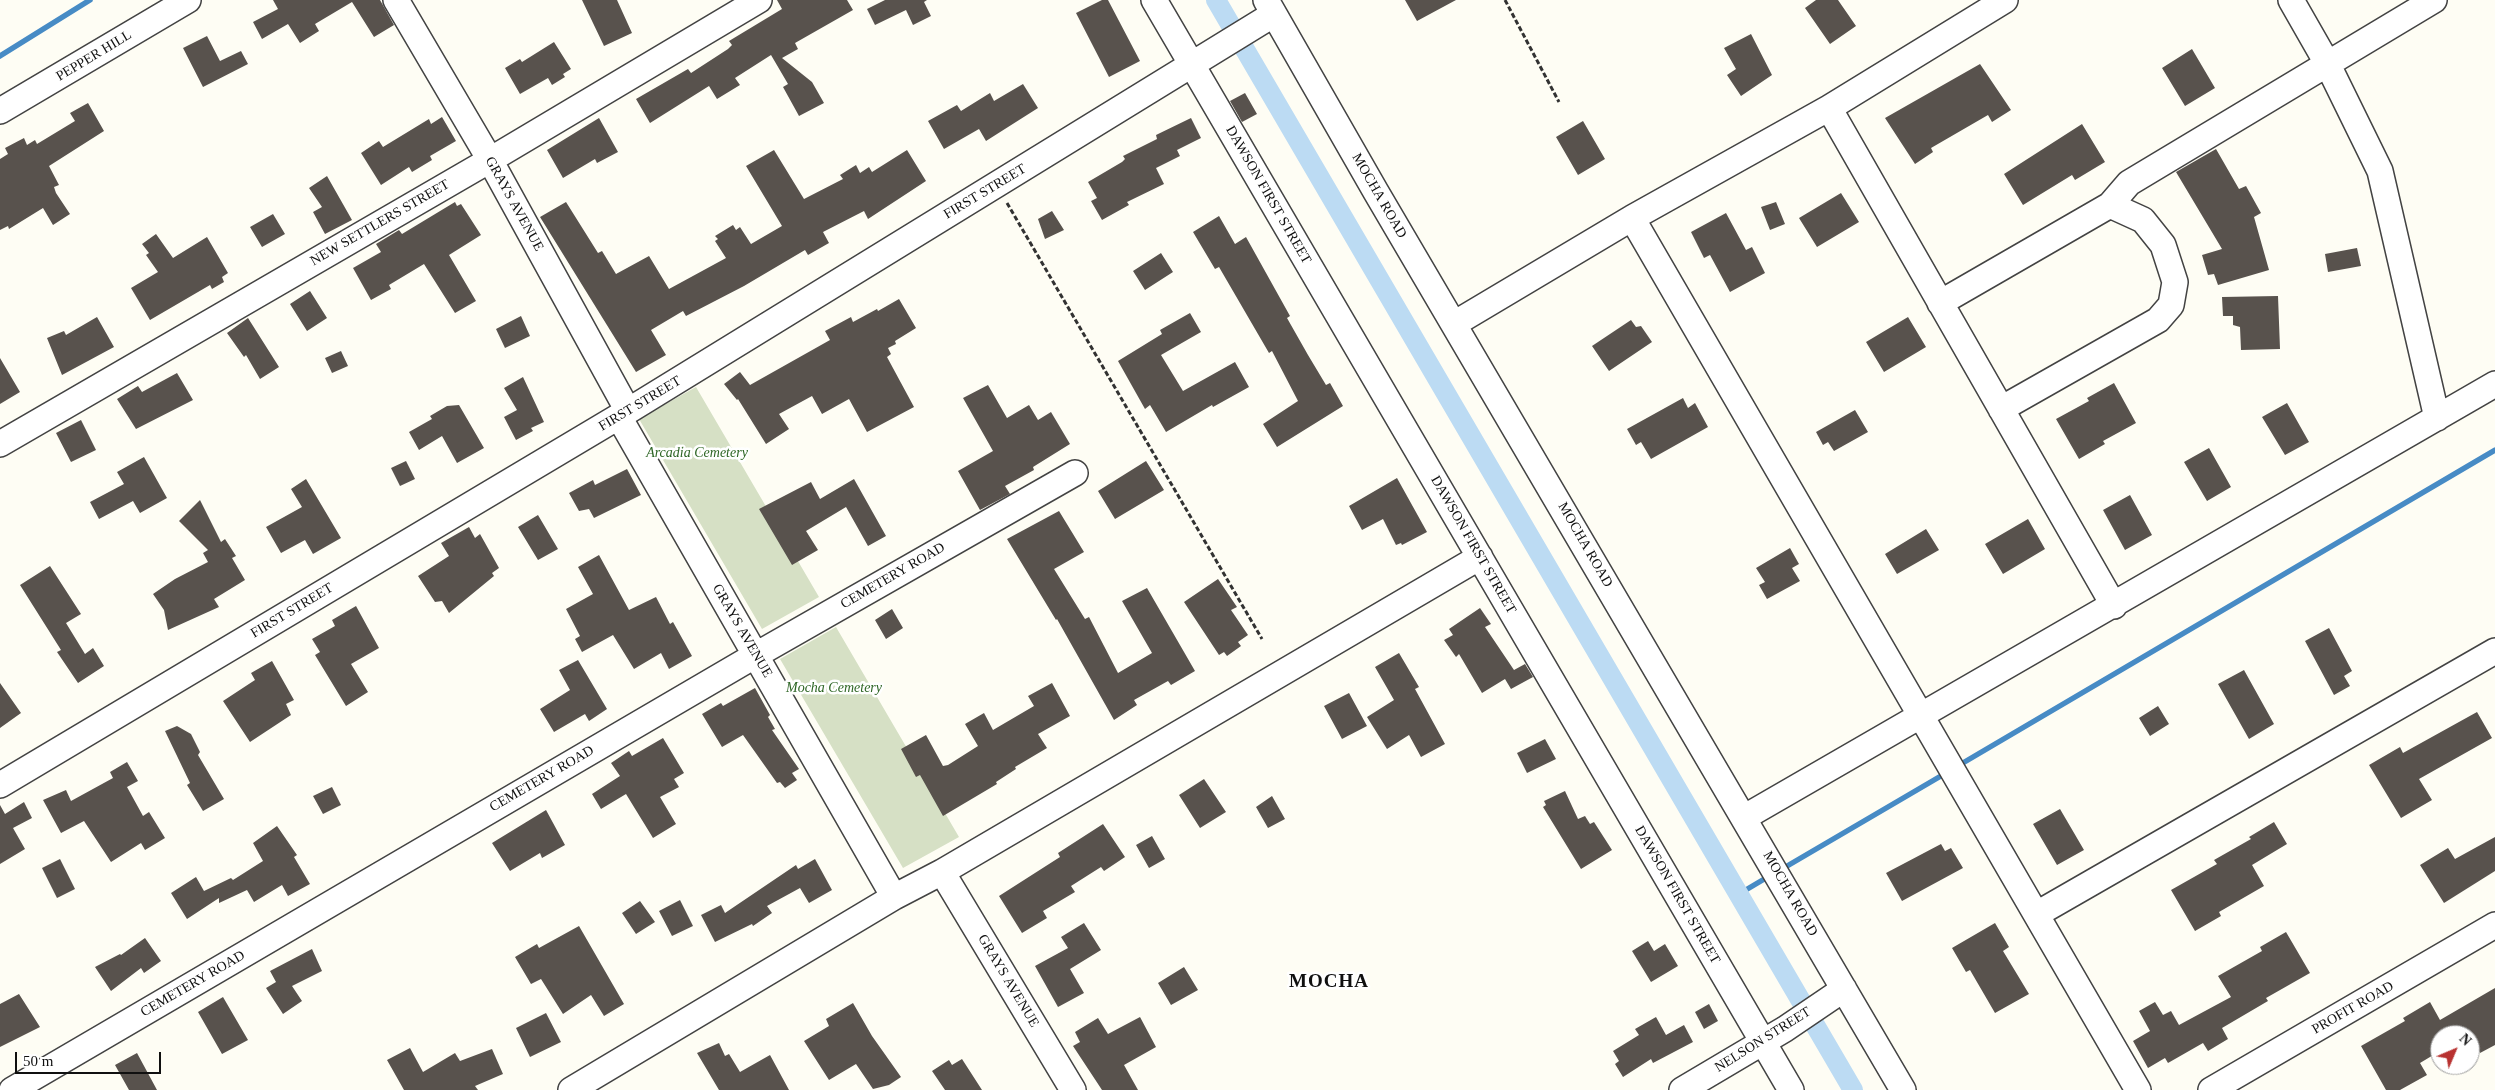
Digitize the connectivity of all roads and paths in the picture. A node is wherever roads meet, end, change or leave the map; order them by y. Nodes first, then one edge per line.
1 (188, 0) edge
2 (396, 0) edge
3 (759, 0) edge
4 (1154, 0) edge
5 (1505, 0) edge
6 (2005, 0) edge
7 (2290, 0) edge
8 (2434, 0) edge
9 (1265, 13) edge
10 (2327, 63) junction
11 (1192, 66) junction
12 (1559, 102) dead end
13 (1828, 108) junction
14 (0, 111) edge
15 (490, 160) junction
16 (996, 186) junction
17 (2110, 205) junction
18 (1632, 218) junction
19 (1940, 304) junction
20 (1454, 324) junction
21 (2495, 384) edge
22 (2001, 409) junction
23 (623, 414) junction
24 (2437, 418) junction
25 (0, 444) edge
26 (1075, 473) dead end
27 (1480, 557) junction
28 (2114, 606) junction
29 (1262, 639) dead end
30 (2495, 651) edge
31 (756, 655) junction
32 (1921, 714) junction
33 (0, 785) edge
34 (1745, 817) junction
35 (942, 872) junction
36 (894, 897) junction
37 (2037, 914) junction
38 (2495, 925) edge
39 (1835, 994) junction
40 (1763, 1042) junction
41 (12, 1090) edge
42 (571, 1090) edge
43 (1073, 1090) edge
44 (1682, 1090) edge
45 (1791, 1090) edge
46 (1903, 1090) edge
47 (2138, 1090) edge
48 (2211, 1090) edge

1 - 14 street, PEPPER HILL
2 - 15 street, GRAYS AVENUE
3 - 15 street, NEW SETTLERS STREET
4 - 11 street, DAWSON FIRST STREET
5 - 12 path
6 - 13 street
7 - 10 street
8 - 10 street
9 - 11 street, FIRST STREET
9 - 20 street, MOCHA ROAD
10 - 17 street
10 - 24 street
11 - 16 street, FIRST STREET
11 - 27 street, DAWSON FIRST STREET
13 - 18 street
13 - 19 street
15 - 23 street, GRAYS AVENUE
15 - 25 street, NEW SETTLERS STREET
16 - 23 street, FIRST STREET
16 - 29 path
17 - 19 street
17 - 22 street
18 - 20 street
18 - 32 street
19 - 22 street
20 - 34 street, MOCHA ROAD
21 - 24 street
22 - 28 street
23 - 31 street, GRAYS AVENUE
23 - 33 street, FIRST STREET
24 - 28 street
26 - 31 street, CEMETERY ROAD
27 - 35 street
27 - 40 street, DAWSON FIRST STREET
28 - 32 street
30 - 37 street
31 - 36 street, GRAYS AVENUE
31 - 41 street, CEMETERY ROAD
32 - 34 street
32 - 37 street
34 - 39 street, MOCHA ROAD
35 - 36 street
35 - 43 street, GRAYS AVENUE
36 - 42 street
37 - 47 street
38 - 48 street, PROFIT ROAD
39 - 40 street, NELSON STREET
39 - 46 street, MOCHA ROAD
40 - 44 street, NELSON STREET
40 - 45 street, DAWSON FIRST STREET

